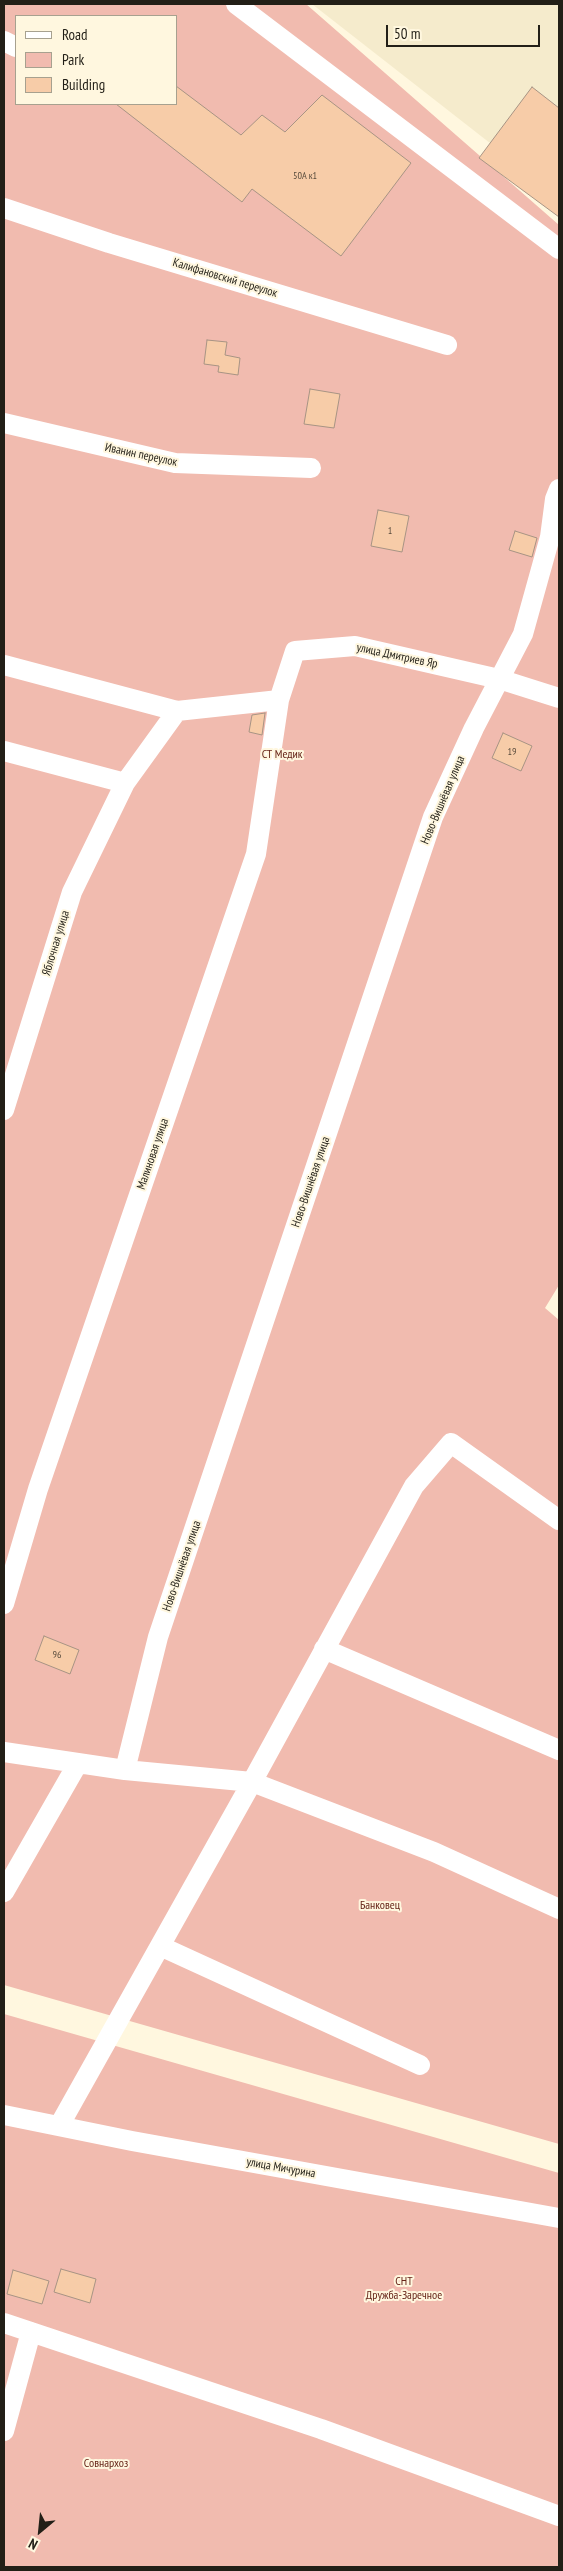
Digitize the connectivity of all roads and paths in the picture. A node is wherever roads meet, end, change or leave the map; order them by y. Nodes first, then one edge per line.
1 (236, 4) edge
2 (4, 208) edge
3 (559, 249) edge
4 (447, 345) dead end
5 (4, 423) edge
6 (311, 468) dead end
7 (559, 489) edge
8 (4, 665) edge
9 (499, 679) junction
10 (559, 698) edge
11 (279, 700) junction
12 (177, 711) junction
13 (4, 751) edge
14 (125, 783) junction
15 (4, 1110) edge
16 (559, 1520) edge
17 (4, 1604) edge
18 (324, 1649) junction
19 (559, 1750) edge
20 (4, 1752) edge
21 (78, 1763) junction
22 (125, 1770) junction
23 (252, 1782) junction
24 (4, 1892) edge
25 (559, 1909) edge
26 (160, 1946) junction
27 (420, 2064) dead end
28 (4, 2115) edge
29 (59, 2126) junction
30 (559, 2218) edge
31 (4, 2323) edge
32 (31, 2332) junction
33 (4, 2431) edge
34 (559, 2516) edge

1 - 3 street
2 - 4 street, Калифановский переулок
5 - 6 street, Иванин переулок
7 - 9 street, Ново-Вишнёвая улица
8 - 12 street
9 - 10 street, улица Дмитриев Яр
9 - 11 street, улица Дмитриев Яр
9 - 22 street, Ново-Вишнёвая улица
11 - 12 street
11 - 17 street, Малиновая улица
12 - 14 street
13 - 14 street
14 - 15 street, Яблочная улица
16 - 18 street
18 - 19 street
18 - 23 street
20 - 21 street
21 - 22 street
21 - 24 street
22 - 23 street
23 - 25 street
23 - 26 street
26 - 27 street
26 - 29 street
28 - 29 street, улица Мичурина
29 - 30 street, улица Мичурина
31 - 32 street
32 - 33 street
32 - 34 street

